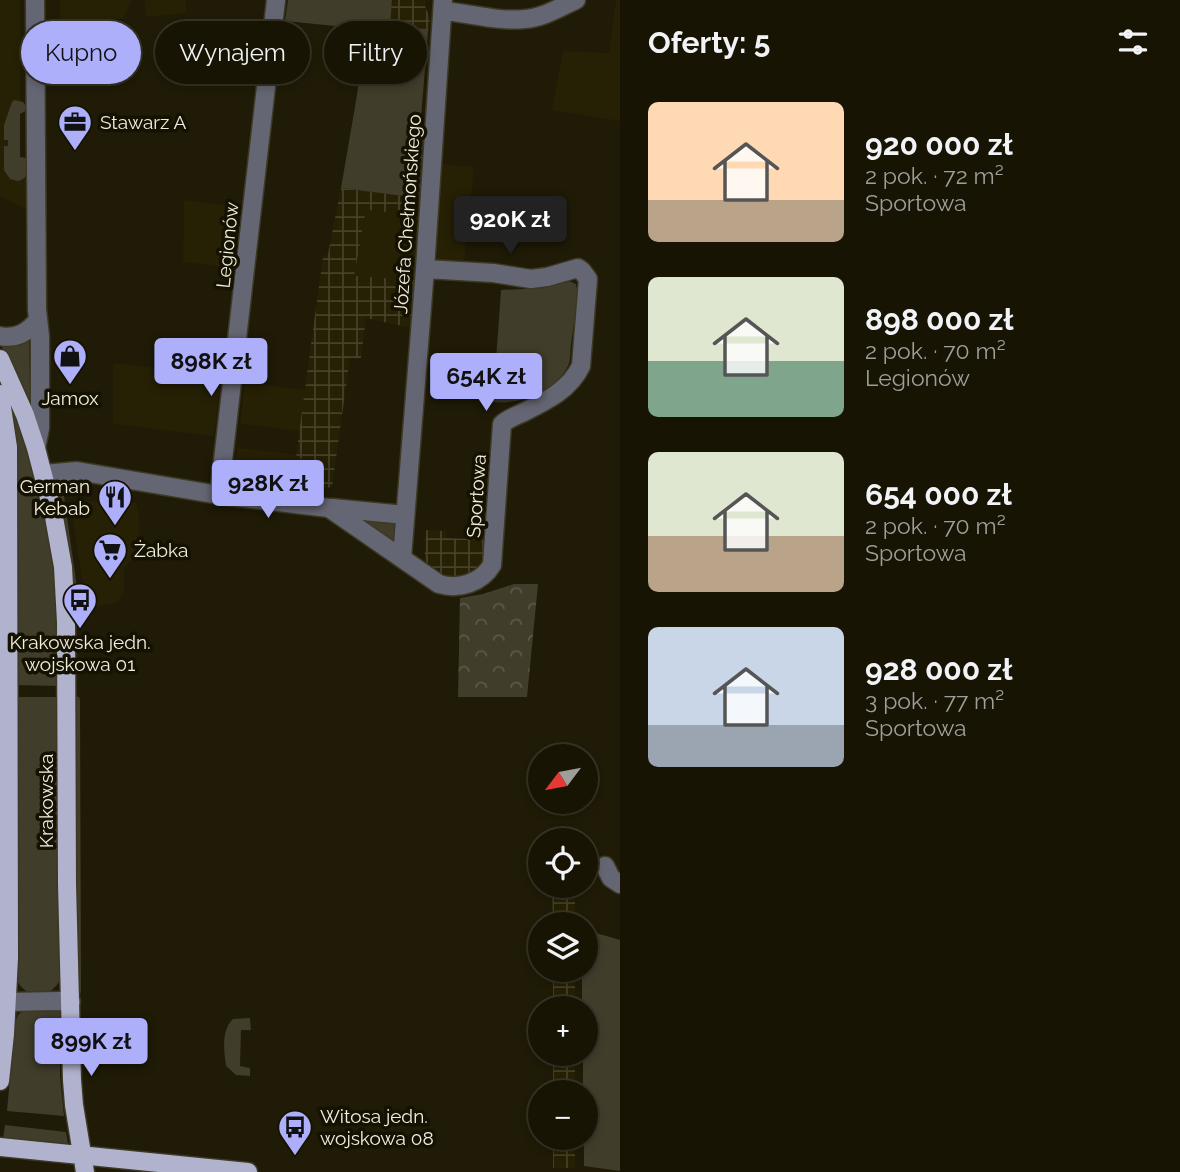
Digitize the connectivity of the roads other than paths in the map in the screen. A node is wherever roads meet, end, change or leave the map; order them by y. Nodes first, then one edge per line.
1 (35, 0) edge
2 (276, 0) edge
3 (576, 0) edge
4 (443, 6) edge
5 (425, 268) junction
6 (37, 320) junction
7 (0, 336) edge
8 (0, 359) edge
9 (0, 394) edge
10 (37, 448) junction
11 (44, 474) junction
12 (219, 495) junction
13 (329, 508) junction
14 (405, 514) junction
15 (402, 558) junction
16 (605, 866) dead end
17 (620, 884) edge
18 (7, 1002) junction
19 (71, 1002) junction
20 (0, 1082) edge
21 (0, 1147) edge
22 (83, 1164) edge
23 (248, 1172) edge

1 - 6 street, Krakowska
2 - 12 street, Legionów
3 - 4 street
4 - 5 street, Józefa Chełmońskiego
5 - 14 street, Józefa Chełmońskiego
5 - 15 street, Sportowa
6 - 7 street
6 - 10 street, Krakowska
8 - 10 main road, Krakowska
9 - 18 main road, Krakowska
10 - 11 main road, Krakowska
11 - 12 street, Sportowa
11 - 19 main road, Krakowska
12 - 13 street, Sportowa
13 - 14 street, Sportowa
13 - 15 street, Sportowa
14 - 15 street, Józefa Chełmońskiego
16 - 17 street
18 - 19 street
18 - 20 main road, Krakowska
19 - 22 main road, Krakowska
21 - 22 main road
22 - 23 main road

